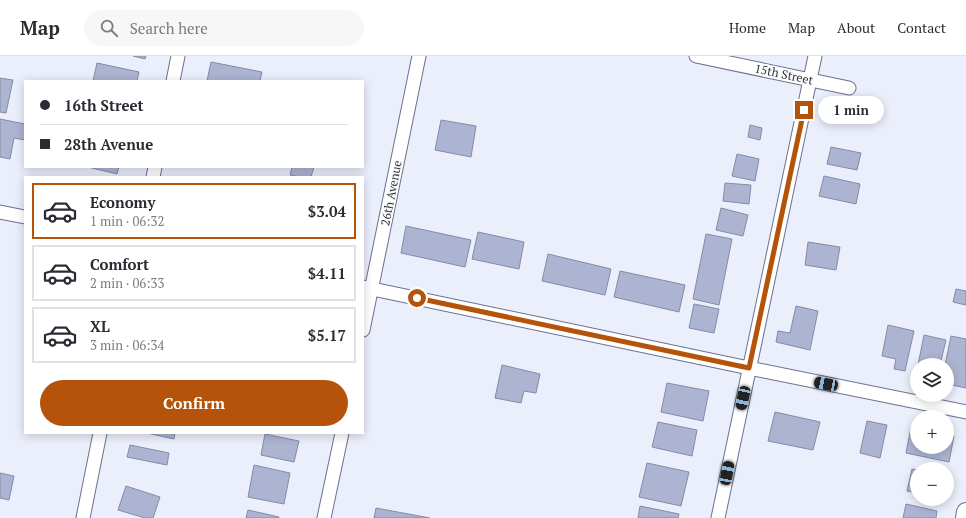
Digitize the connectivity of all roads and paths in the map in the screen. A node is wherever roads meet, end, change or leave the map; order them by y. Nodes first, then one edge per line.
1 (178, 56) edge
2 (419, 56) edge
3 (696, 56) edge
4 (815, 56) edge
5 (173, 80) edge
6 (810, 80) junction
7 (848, 88) dead end
8 (0, 212) edge
9 (24, 217) edge
10 (367, 288) edge
11 (364, 320) edge
12 (749, 368) junction
13 (966, 412) edge
14 (100, 434) edge
15 (342, 434) edge
16 (966, 512) edge
17 (83, 518) edge
18 (324, 518) edge
19 (718, 518) edge
20 (965, 518) edge

1 - 5 street
2 - 10 street, 26th Avenue
3 - 6 street, 15th Street
4 - 6 street
6 - 7 street, 15th Street
6 - 12 street
8 - 9 street
10 - 11 street, 26th Avenue
10 - 12 street
12 - 13 street
12 - 19 street
14 - 17 street
15 - 18 street
16 - 20 street

